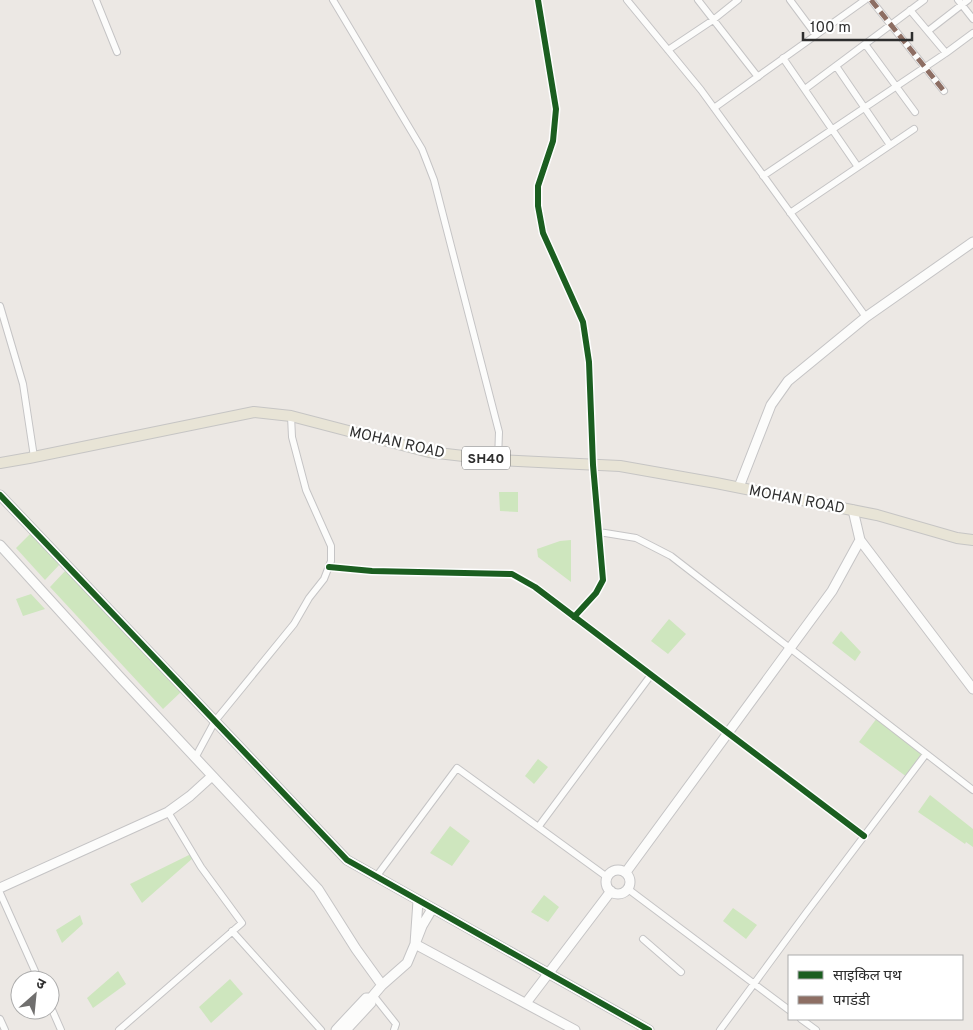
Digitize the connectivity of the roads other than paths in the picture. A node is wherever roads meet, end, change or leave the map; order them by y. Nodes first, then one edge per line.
1 (96, 0) edge
2 (333, 0) edge
3 (538, 0) edge
4 (627, 0) edge
5 (698, 0) edge
6 (738, 0) edge
7 (790, 0) edge
8 (865, 0) edge
9 (871, 0) edge
10 (924, 0) edge
11 (968, 0) edge
12 (960, 2) edge
13 (910, 10) junction
14 (973, 19) edge
15 (713, 20) junction
16 (891, 25) junction
17 (928, 31) junction
18 (973, 33) edge
19 (816, 35) junction
20 (865, 44) junction
21 (668, 50) junction
22 (117, 52) dead end
23 (946, 54) junction
24 (783, 58) junction
25 (836, 66) junction
26 (925, 67) junction
27 (758, 77) junction
28 (896, 87) junction
29 (804, 89) junction
30 (944, 91) dead end
31 (714, 108) junction
32 (865, 108) junction
33 (915, 112) dead end
34 (914, 129) dead end
35 (833, 130) junction
36 (890, 145) junction
37 (858, 166) junction
38 (763, 176) junction
39 (790, 212) junction
40 (973, 242) edge
41 (0, 306) edge
42 (866, 317) junction
43 (291, 416) junction
44 (34, 457) junction
45 (498, 460) junction
46 (0, 463) edge
47 (593, 465) junction
48 (739, 487) junction
49 (0, 495) edge
50 (853, 510) junction
51 (599, 532) junction
52 (860, 540) junction
53 (973, 540) edge
54 (0, 545) edge
55 (329, 567) junction
56 (574, 617) junction
57 (790, 649) junction
58 (652, 675) junction
59 (973, 689) edge
60 (215, 721) junction
61 (727, 733) junction
62 (926, 754) junction
63 (195, 758) junction
64 (212, 776) junction
65 (973, 790) edge
66 (168, 812) junction
67 (539, 826) junction
68 (864, 836) junction
69 (626, 872) junction
70 (376, 877) junction
71 (608, 877) junction
72 (0, 888) edge
73 (628, 889) junction
74 (611, 891) junction
75 (0, 893) edge
76 (418, 901) junction
77 (432, 909) junction
78 (232, 931) junction
79 (643, 939) dead end
80 (415, 944) junction
81 (35, 970) edge
82 (681, 972) dead end
83 (548, 974) junction
84 (754, 984) junction
85 (382, 985) junction
86 (372, 997) junction
87 (526, 1004) junction
88 (788, 1009) edge
89 (0, 1019) edge
90 (802, 1020) edge
91 (636, 1027) edge
92 (5, 1030) edge
93 (119, 1030) edge
94 (321, 1030) edge
95 (336, 1030) edge
96 (346, 1030) edge
97 (394, 1030) edge
98 (575, 1030) edge
99 (649, 1030) edge
100 (720, 1030) edge
101 (816, 1030) edge

1 - 22 street
2 - 45 street
3 - 47 street
4 - 21 street
5 - 15 street
6 - 15 street
7 - 19 street
8 - 19 street
9 - 16 street
10 - 13 street
11 - 12 street
12 - 14 street
12 - 17 street
13 - 16 street
13 - 17 street
15 - 21 street
15 - 27 street
16 - 20 street
16 - 26 street
17 - 23 street
18 - 23 street
19 - 24 street
20 - 25 street
20 - 28 street
21 - 31 street
23 - 26 street
24 - 27 street
24 - 29 street
25 - 29 street
25 - 32 street
26 - 28 street
26 - 30 street
27 - 31 street
28 - 32 street
28 - 33 street
29 - 35 street
31 - 38 street
32 - 35 street
32 - 36 street
34 - 36 street
35 - 37 street
35 - 38 street
36 - 37 street
37 - 39 street
38 - 39 street
39 - 42 street
40 - 42 street
41 - 44 street
42 - 48 street
43 - 44 main road, MOHAN ROAD / SH40
43 - 45 main road, MOHAN ROAD / SH40
43 - 55 street
44 - 46 main road, MOHAN ROAD / SH40
45 - 47 main road, MOHAN ROAD / SH40
47 - 48 main road, MOHAN ROAD / SH40
47 - 51 street
48 - 50 main road, MOHAN ROAD / SH40
49 - 60 street
50 - 52 street
50 - 53 main road, MOHAN ROAD / SH40
51 - 56 street
51 - 57 street
52 - 57 street
52 - 59 street
54 - 63 street
55 - 56 street
55 - 60 street
56 - 58 street
57 - 61 street
57 - 62 street
58 - 61 street
58 - 67 street
60 - 63 street
60 - 70 street
61 - 68 street
61 - 69 street
62 - 65 street
62 - 68 street
63 - 64 street
64 - 66 street
64 - 85 street
66 - 72 street
66 - 78 street
67 - 70 street
67 - 71 street
68 - 84 street
69 - 71 street
69 - 73 street
70 - 76 street
71 - 74 street
73 - 74 street
73 - 84 street
74 - 83 street
75 - 81 street
76 - 77 street
76 - 80 street
77 - 80 street
77 - 83 street
78 - 93 street
78 - 94 street
79 - 82 street
80 - 85 street
80 - 87 street
83 - 87 street
83 - 91 street
84 - 88 street
84 - 100 street
85 - 86 street
86 - 95 street
86 - 96 street
86 - 97 street
87 - 98 street
89 - 92 street
90 - 101 street
91 - 99 street

